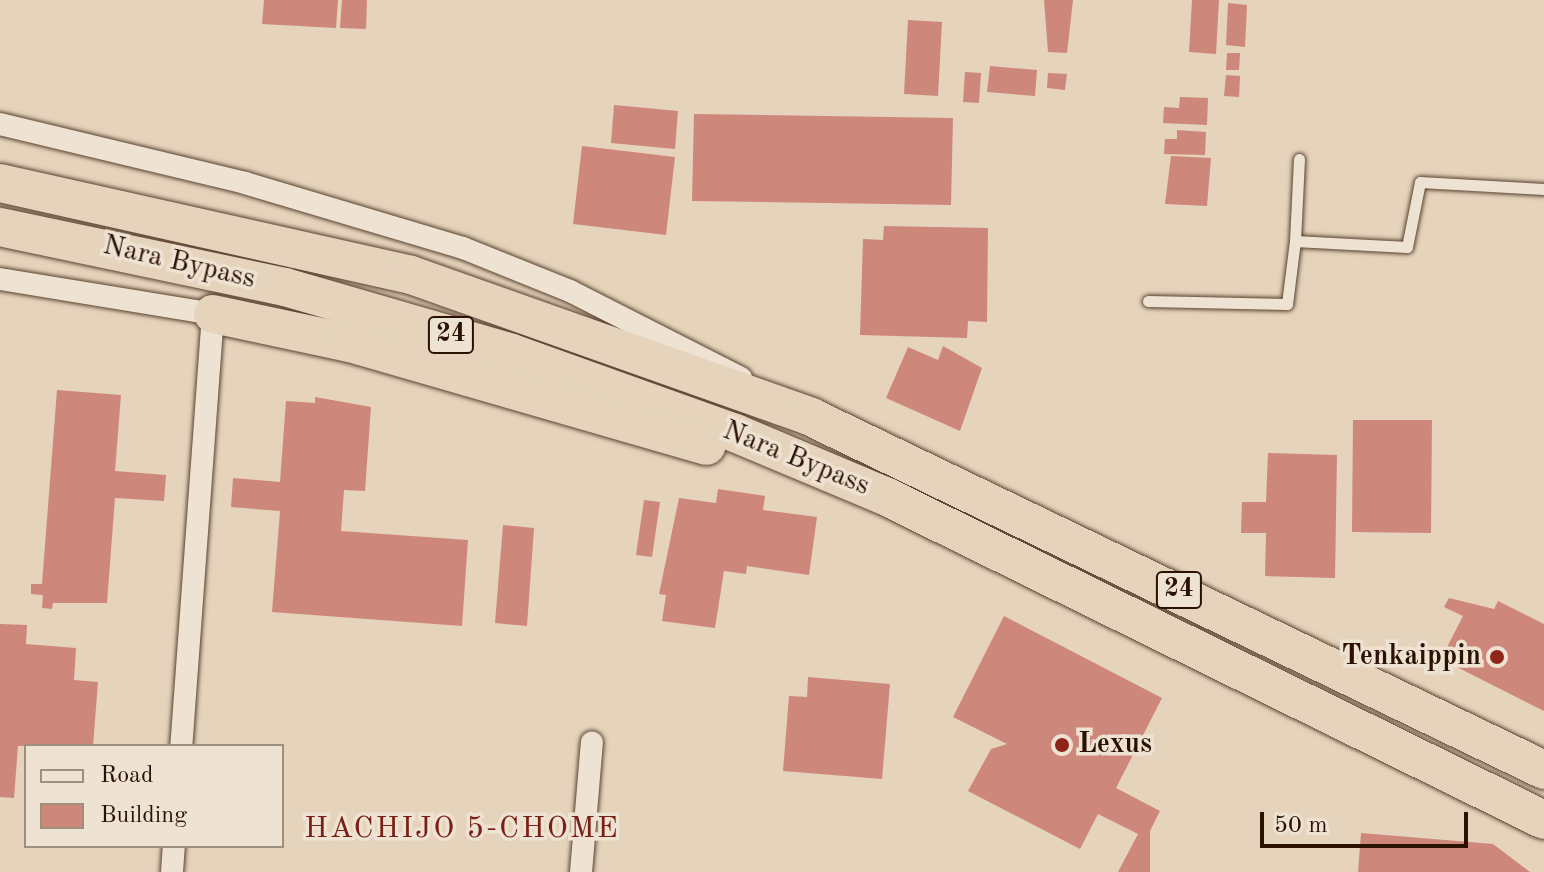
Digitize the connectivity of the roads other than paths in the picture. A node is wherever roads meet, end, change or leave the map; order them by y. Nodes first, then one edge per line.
1 (0, 124) edge
2 (1299, 159) dead end
3 (0, 183) edge
4 (1544, 189) edge
5 (0, 227) edge
6 (1295, 241) junction
7 (0, 279) edge
8 (1148, 301) dead end
9 (213, 314) junction
10 (811, 417) junction
11 (885, 496) junction
12 (592, 742) dead end
13 (181, 744) edge
14 (1544, 770) edge
15 (1544, 820) edge
16 (174, 848) edge
17 (172, 872) edge
18 (581, 872) edge

1 - 10 street
2 - 6 lane
3 - 10 highway, Nara Bypass / 24
4 - 6 lane
5 - 11 highway, Nara Bypass / 24
6 - 8 lane
7 - 9 street
9 - 11 highway
9 - 13 street
10 - 14 highway, Nara Bypass / 24
11 - 15 highway, Nara Bypass / 24
12 - 18 street
16 - 17 street

